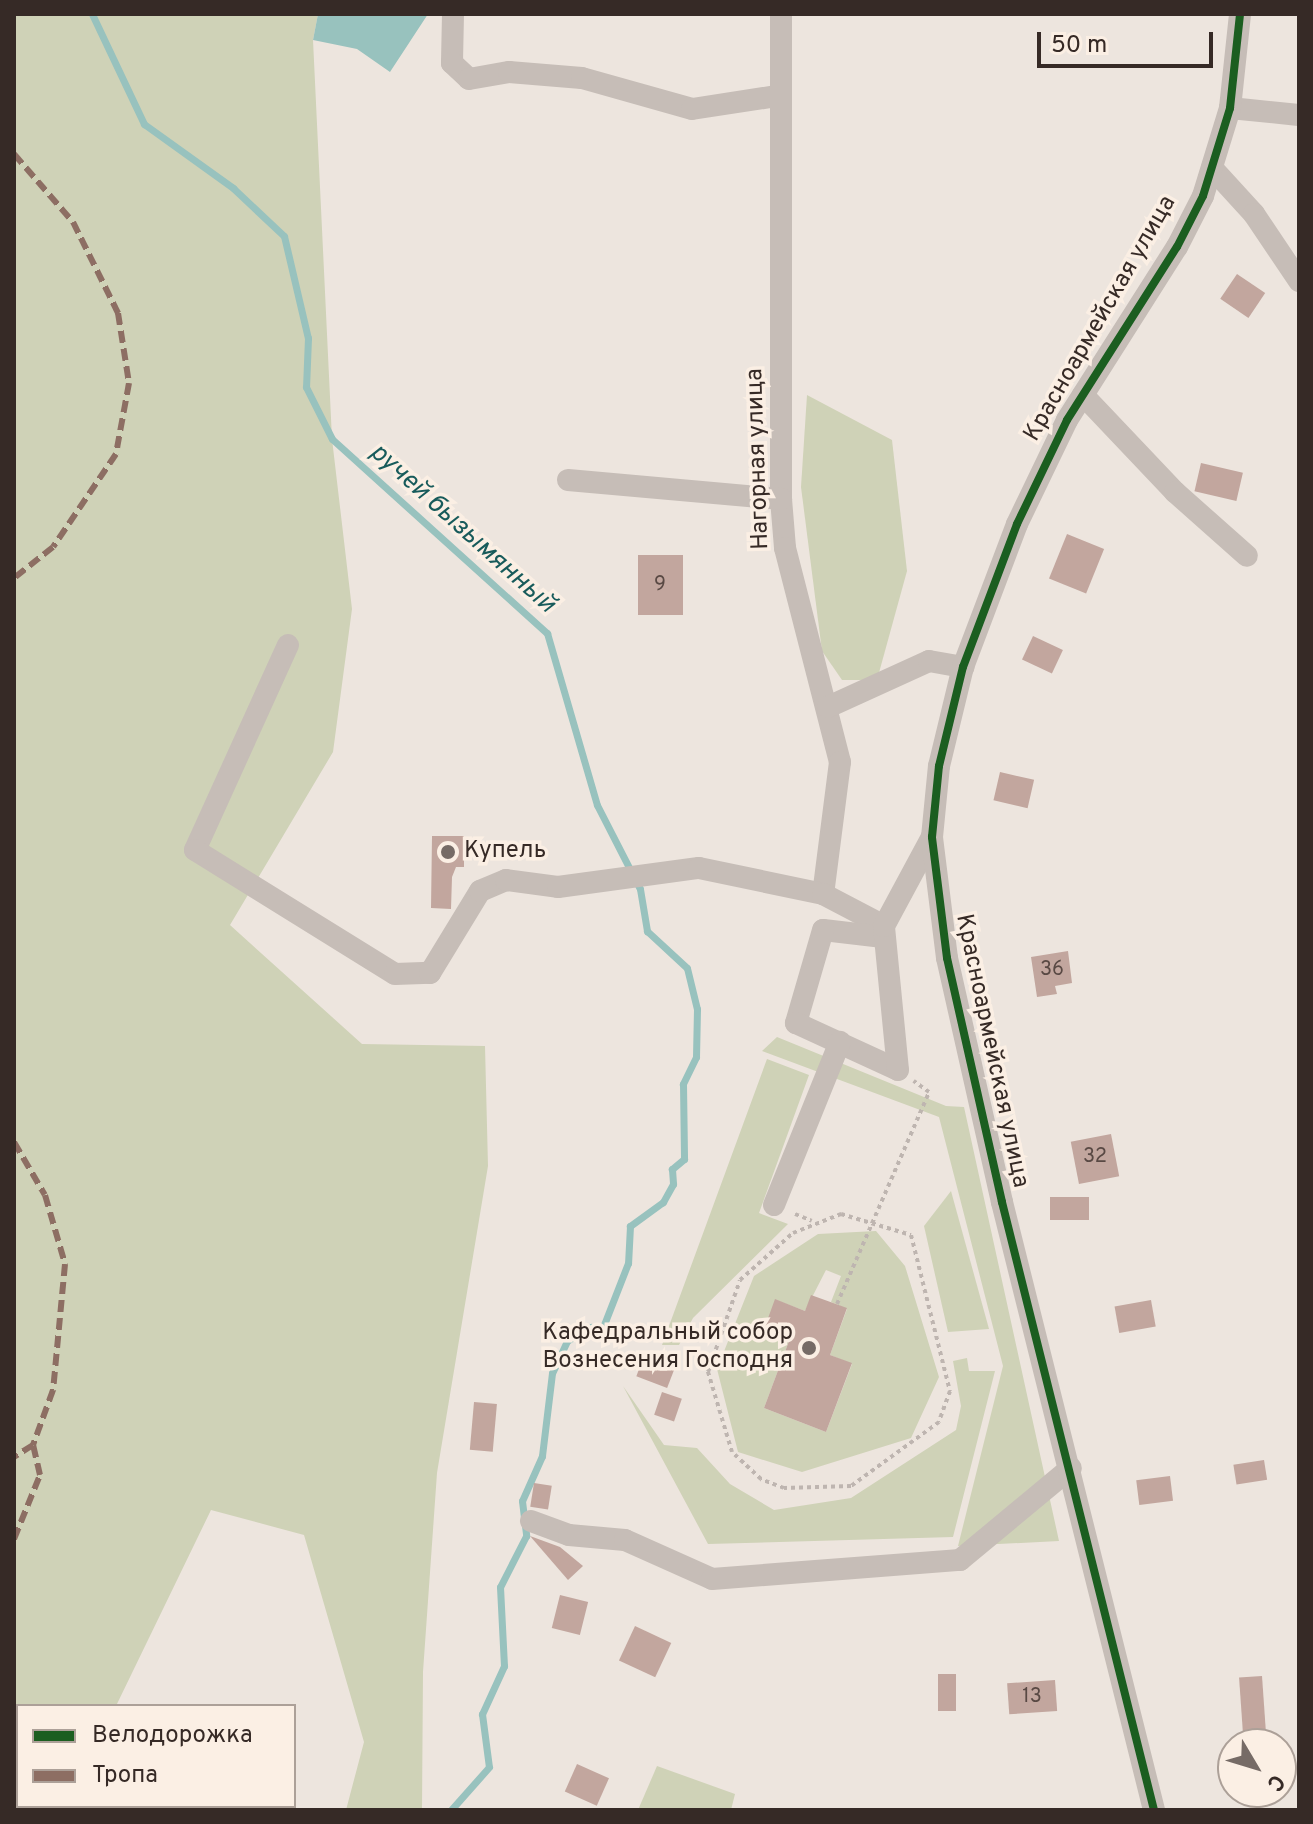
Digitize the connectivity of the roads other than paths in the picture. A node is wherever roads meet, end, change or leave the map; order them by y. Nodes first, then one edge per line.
1 (453, 14) edge
2 (781, 14) edge
3 (1240, 14) edge
4 (777, 96) junction
5 (1230, 108) junction
6 (1299, 115) edge
7 (1212, 168) junction
8 (1299, 281) edge
9 (1083, 395) junction
10 (568, 480) dead end
11 (781, 499) junction
12 (1247, 556) dead end
13 (288, 645) dead end
14 (963, 667) junction
15 (828, 707) junction
16 (932, 837) junction
17 (823, 894) junction
18 (884, 931) junction
19 (840, 1042) junction
20 (774, 1205) dead end
21 (1071, 1468) junction
22 (531, 1521) dead end
23 (1154, 1810) edge

1 - 4 street
2 - 4 street, Нагорная улица
3 - 5 street, Красноармейская улица
4 - 11 street, Нагорная улица
5 - 6 street
5 - 7 street, Красноармейская улица
7 - 8 street
7 - 9 street, Красноармейская улица
9 - 12 street
9 - 14 street, Красноармейская улица
10 - 11 street
11 - 15 street, Нагорная улица
13 - 17 street
14 - 15 street
14 - 16 street, Красноармейская улица
15 - 17 street, Нагорная улица
16 - 18 street
16 - 21 street, Красноармейская улица
17 - 18 street
18 - 19 street
18 - 19 street
19 - 20 street
21 - 22 street
21 - 23 street, Красноармейская улица

